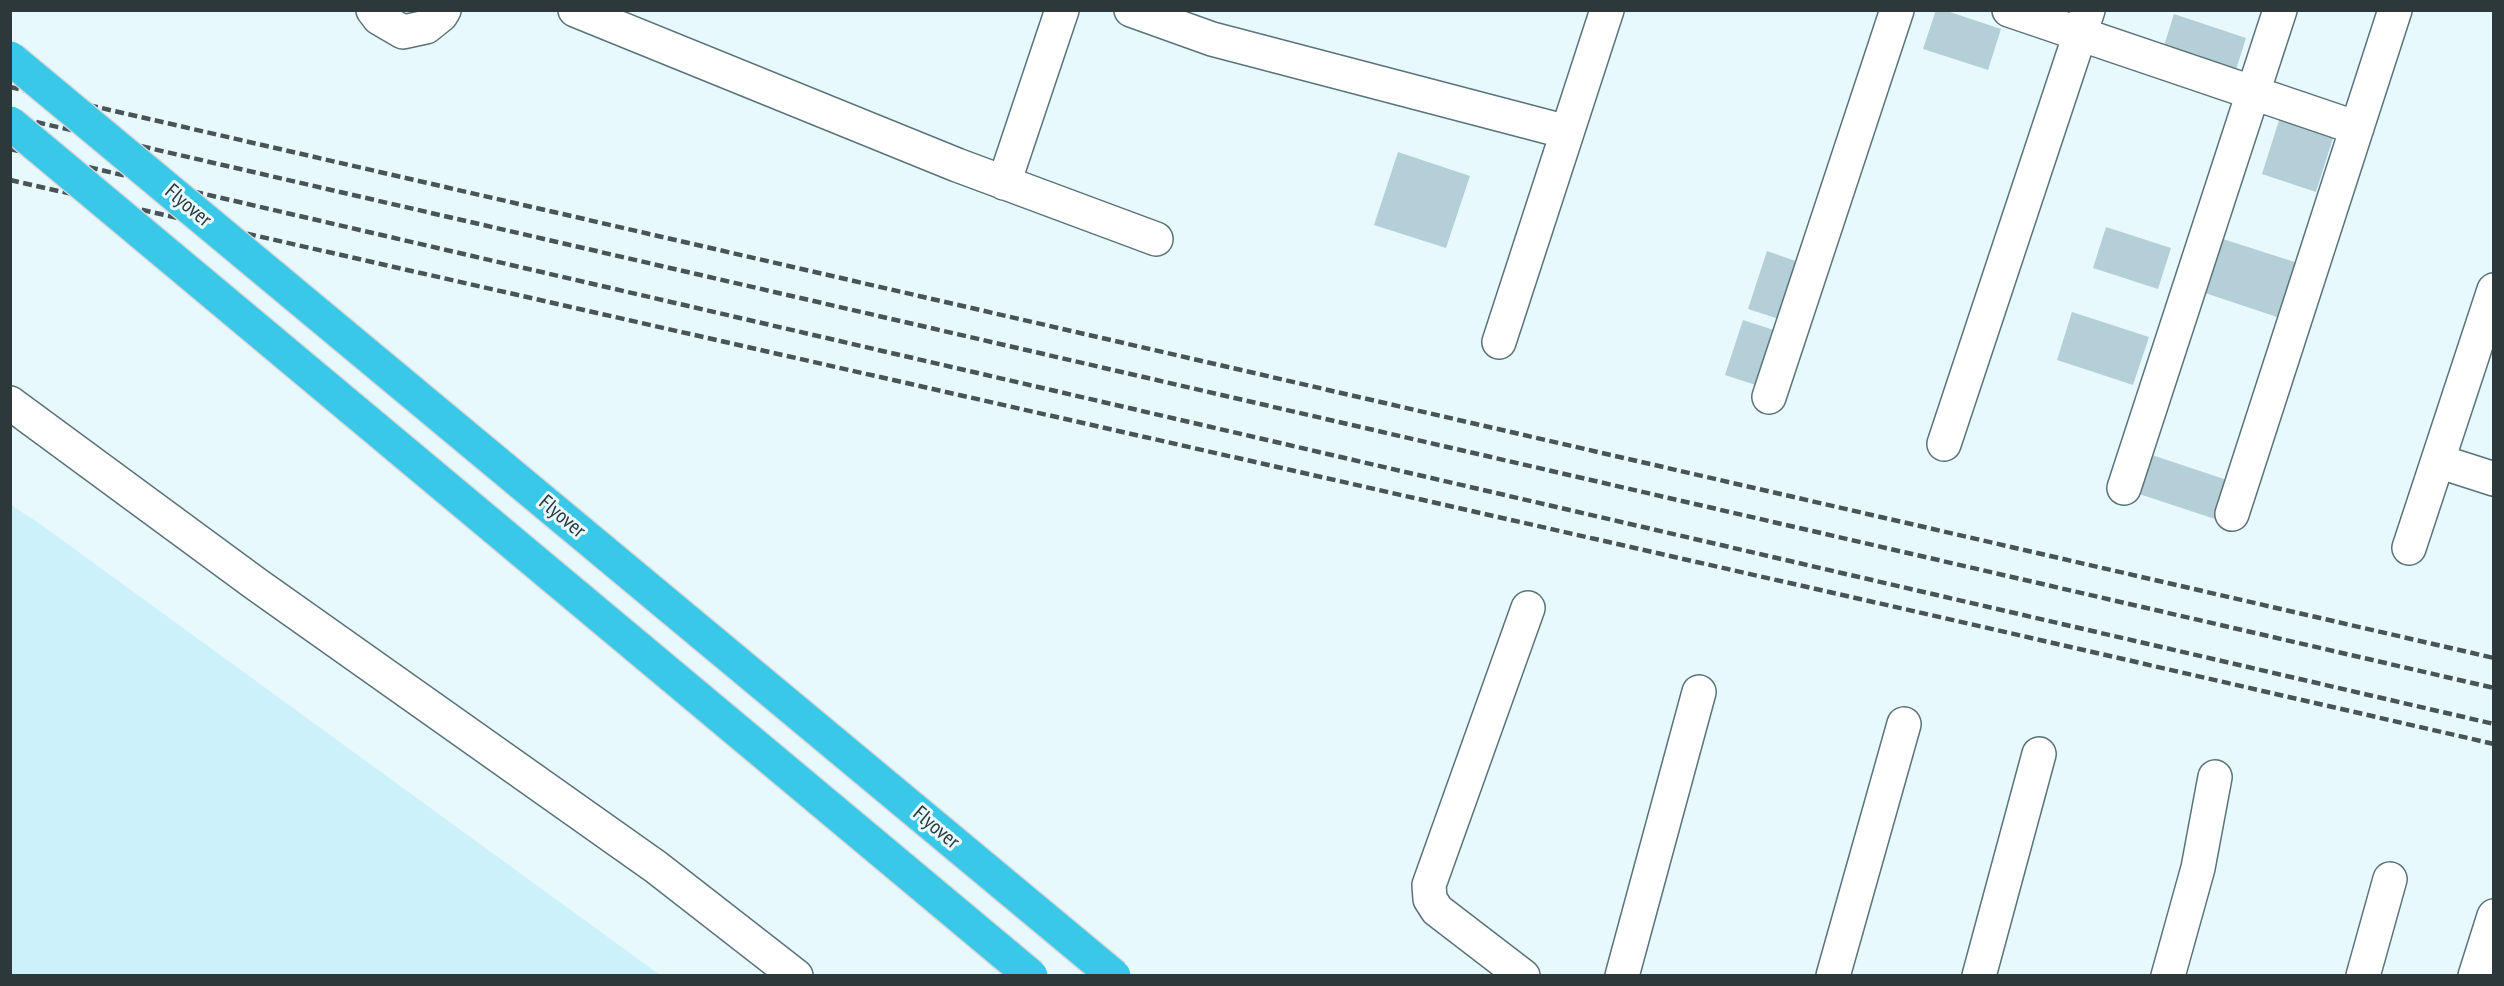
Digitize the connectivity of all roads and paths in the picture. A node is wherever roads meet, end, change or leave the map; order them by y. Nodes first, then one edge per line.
1 (373, 10) edge
2 (444, 10) edge
3 (575, 10) edge
4 (1062, 10) edge
5 (1131, 10) edge
6 (1607, 10) edge
7 (1897, 10) edge
8 (2009, 10) edge
9 (2280, 10) edge
10 (2395, 10) edge
11 (2084, 22) edge
12 (10, 58) edge
13 (2253, 94) junction
14 (10, 123) edge
15 (2356, 128) junction
16 (1567, 132) junction
17 (1004, 183) junction
18 (1156, 239) dead end
19 (2493, 290) edge
20 (1498, 342) dead end
21 (2483, 358) edge
22 (1769, 397) dead end
23 (10, 403) edge
24 (1944, 444) dead end
25 (2438, 461) junction
26 (2493, 479) edge
27 (2124, 488) dead end
28 (2232, 514) dead end
29 (2409, 548) dead end
30 (1528, 608) dead end
31 (1699, 692) dead end
32 (1904, 724) dead end
33 (2039, 754) dead end
34 (2215, 777) dead end
35 (2390, 879) dead end
36 (2493, 916) edge
37 (796, 975) edge
38 (1031, 975) edge
39 (1113, 975) edge
40 (1523, 975) edge
41 (1622, 975) edge
42 (1833, 975) edge
43 (1979, 975) edge
44 (2168, 975) edge
45 (2362, 975) edge
46 (2475, 975) edge

1 - 2 street
3 - 17 street
4 - 17 street
5 - 16 street
6 - 16 street
7 - 22 street
8 - 11 street
9 - 13 street
10 - 15 street
11 - 13 street
11 - 24 street
12 - 39 highway, Flyover, bridge
13 - 15 street
13 - 27 street
14 - 38 highway, bridge
15 - 28 street
16 - 20 street
17 - 18 street
19 - 21 street
21 - 25 street
23 - 37 street
25 - 26 street
25 - 29 street
30 - 40 street
31 - 41 street
32 - 42 street
33 - 43 street
34 - 44 street
35 - 45 street
36 - 46 street

